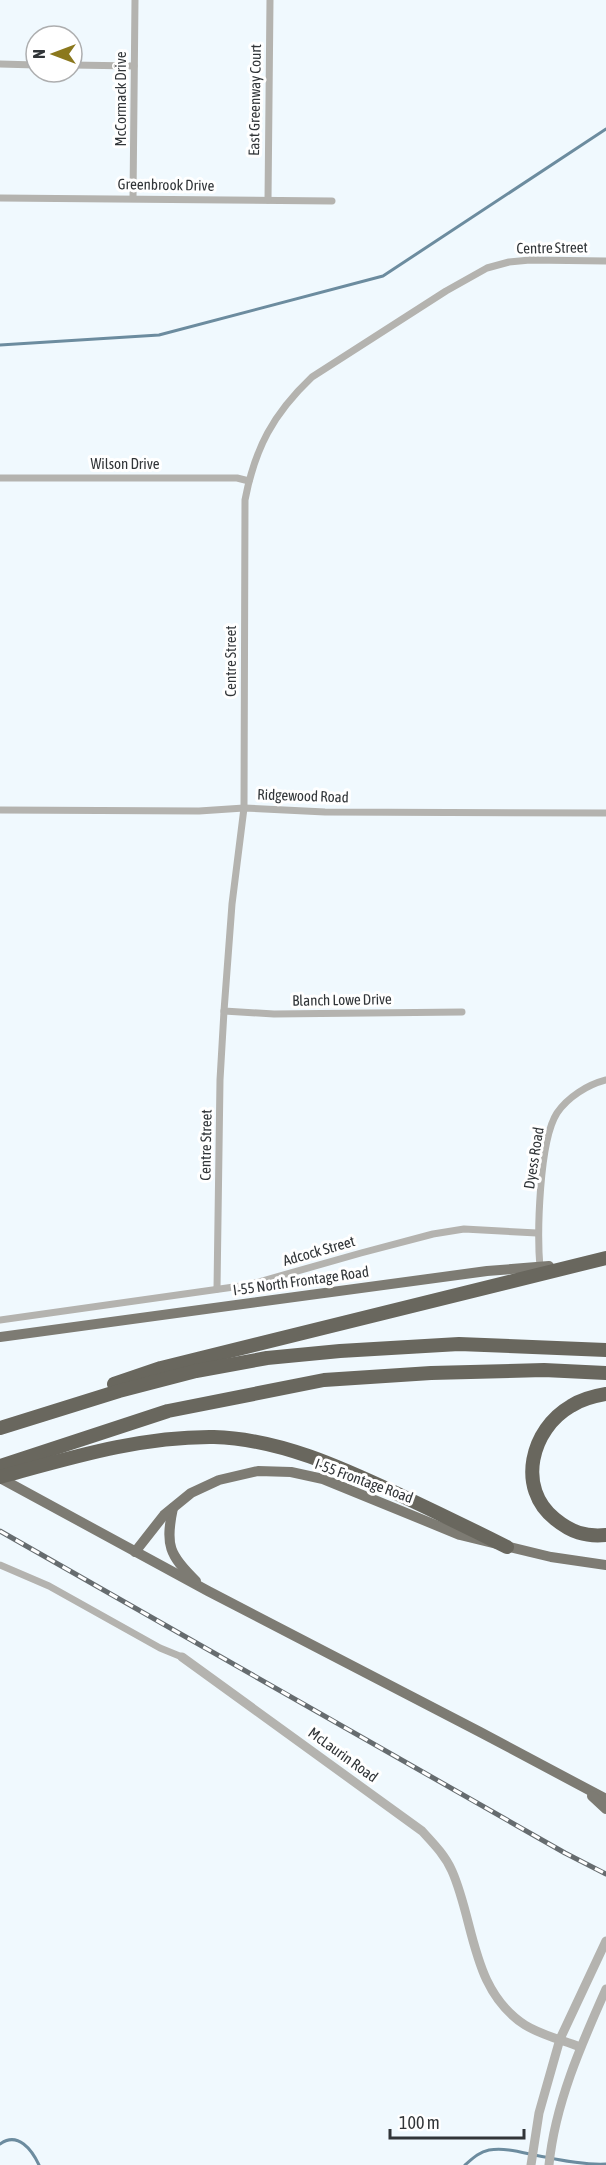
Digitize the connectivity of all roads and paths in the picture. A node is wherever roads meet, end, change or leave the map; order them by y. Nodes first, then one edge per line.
1 (135, 0) edge
2 (270, 0) edge
3 (0, 64) edge
4 (24, 65) edge
5 (84, 65) edge
6 (134, 66) junction
7 (0, 198) edge
8 (133, 198) junction
9 (268, 200) junction
10 (332, 201) dead end
11 (606, 261) edge
12 (0, 478) edge
13 (249, 481) junction
14 (244, 808) junction
15 (0, 810) edge
16 (606, 813) edge
17 (224, 1011) junction
18 (462, 1012) dead end
19 (606, 1080) edge
20 (537, 1233) junction
21 (606, 1258) edge
22 (540, 1268) junction
23 (217, 1289) junction
24 (0, 1320) edge
25 (0, 1337) edge
26 (606, 1350) edge
27 (606, 1373) edge
28 (606, 1394) edge
29 (19, 1422) junction
30 (0, 1428) edge
31 (65, 1453) junction
32 (0, 1466) edge
33 (0, 1478) edge
34 (173, 1508) junction
35 (606, 1535) edge
36 (507, 1547) junction
37 (135, 1552) junction
38 (606, 1564) edge
39 (0, 1565) edge
40 (208, 1592) junction
41 (182, 1657) joint
42 (586, 1789) junction
43 (606, 1791) edge
44 (606, 1799) edge
45 (606, 1809) edge
46 (606, 1941) edge
47 (606, 1989) edge
48 (560, 2039) junction
49 (580, 2047) junction
50 (531, 2165) edge
51 (549, 2165) edge

1 - 6 street, McCormack Drive
2 - 9 street, East Greenway Court
3 - 4 street
5 - 6 street
6 - 8 street, McCormack Drive
7 - 8 street, Greenbrook Drive
8 - 9 street, Greenbrook Drive
9 - 10 street, Greenbrook Drive
11 - 13 street, Centre Street
12 - 13 street, Wilson Drive
13 - 14 street, Centre Street
14 - 15 street, Ridgewood Road
14 - 16 street, Ridgewood Road
14 - 17 street, Centre Street
17 - 18 street, Blanch Lowe Drive
17 - 23 street, Centre Street
19 - 20 street, Dyess Road
20 - 22 street, Dyess Road
20 - 23 street, Adcock Street
21 - 22 main road, I-55 North Frontage Road
21 - 29 highway
22 - 25 main road, I-55 North Frontage Road
23 - 24 street, Adcock Street
26 - 29 highway
27 - 31 highway
28 - 35 highway
29 - 30 highway
31 - 32 highway
31 - 33 highway
31 - 36 highway
33 - 37 main road
34 - 36 main road, I-55 Frontage Road
34 - 37 main road, I-55 Frontage Road
34 - 40 main road
36 - 38 main road, I-55 Frontage Road
37 - 40 main road
39 - 41 street, McLaurin Road
40 - 42 main road
41 - 48 street, McLaurin Road
42 - 43 main road
42 - 44 main road
42 - 45 main road
46 - 48 street
47 - 49 street
48 - 49 street, McLaurin Road
48 - 50 street
49 - 51 street

